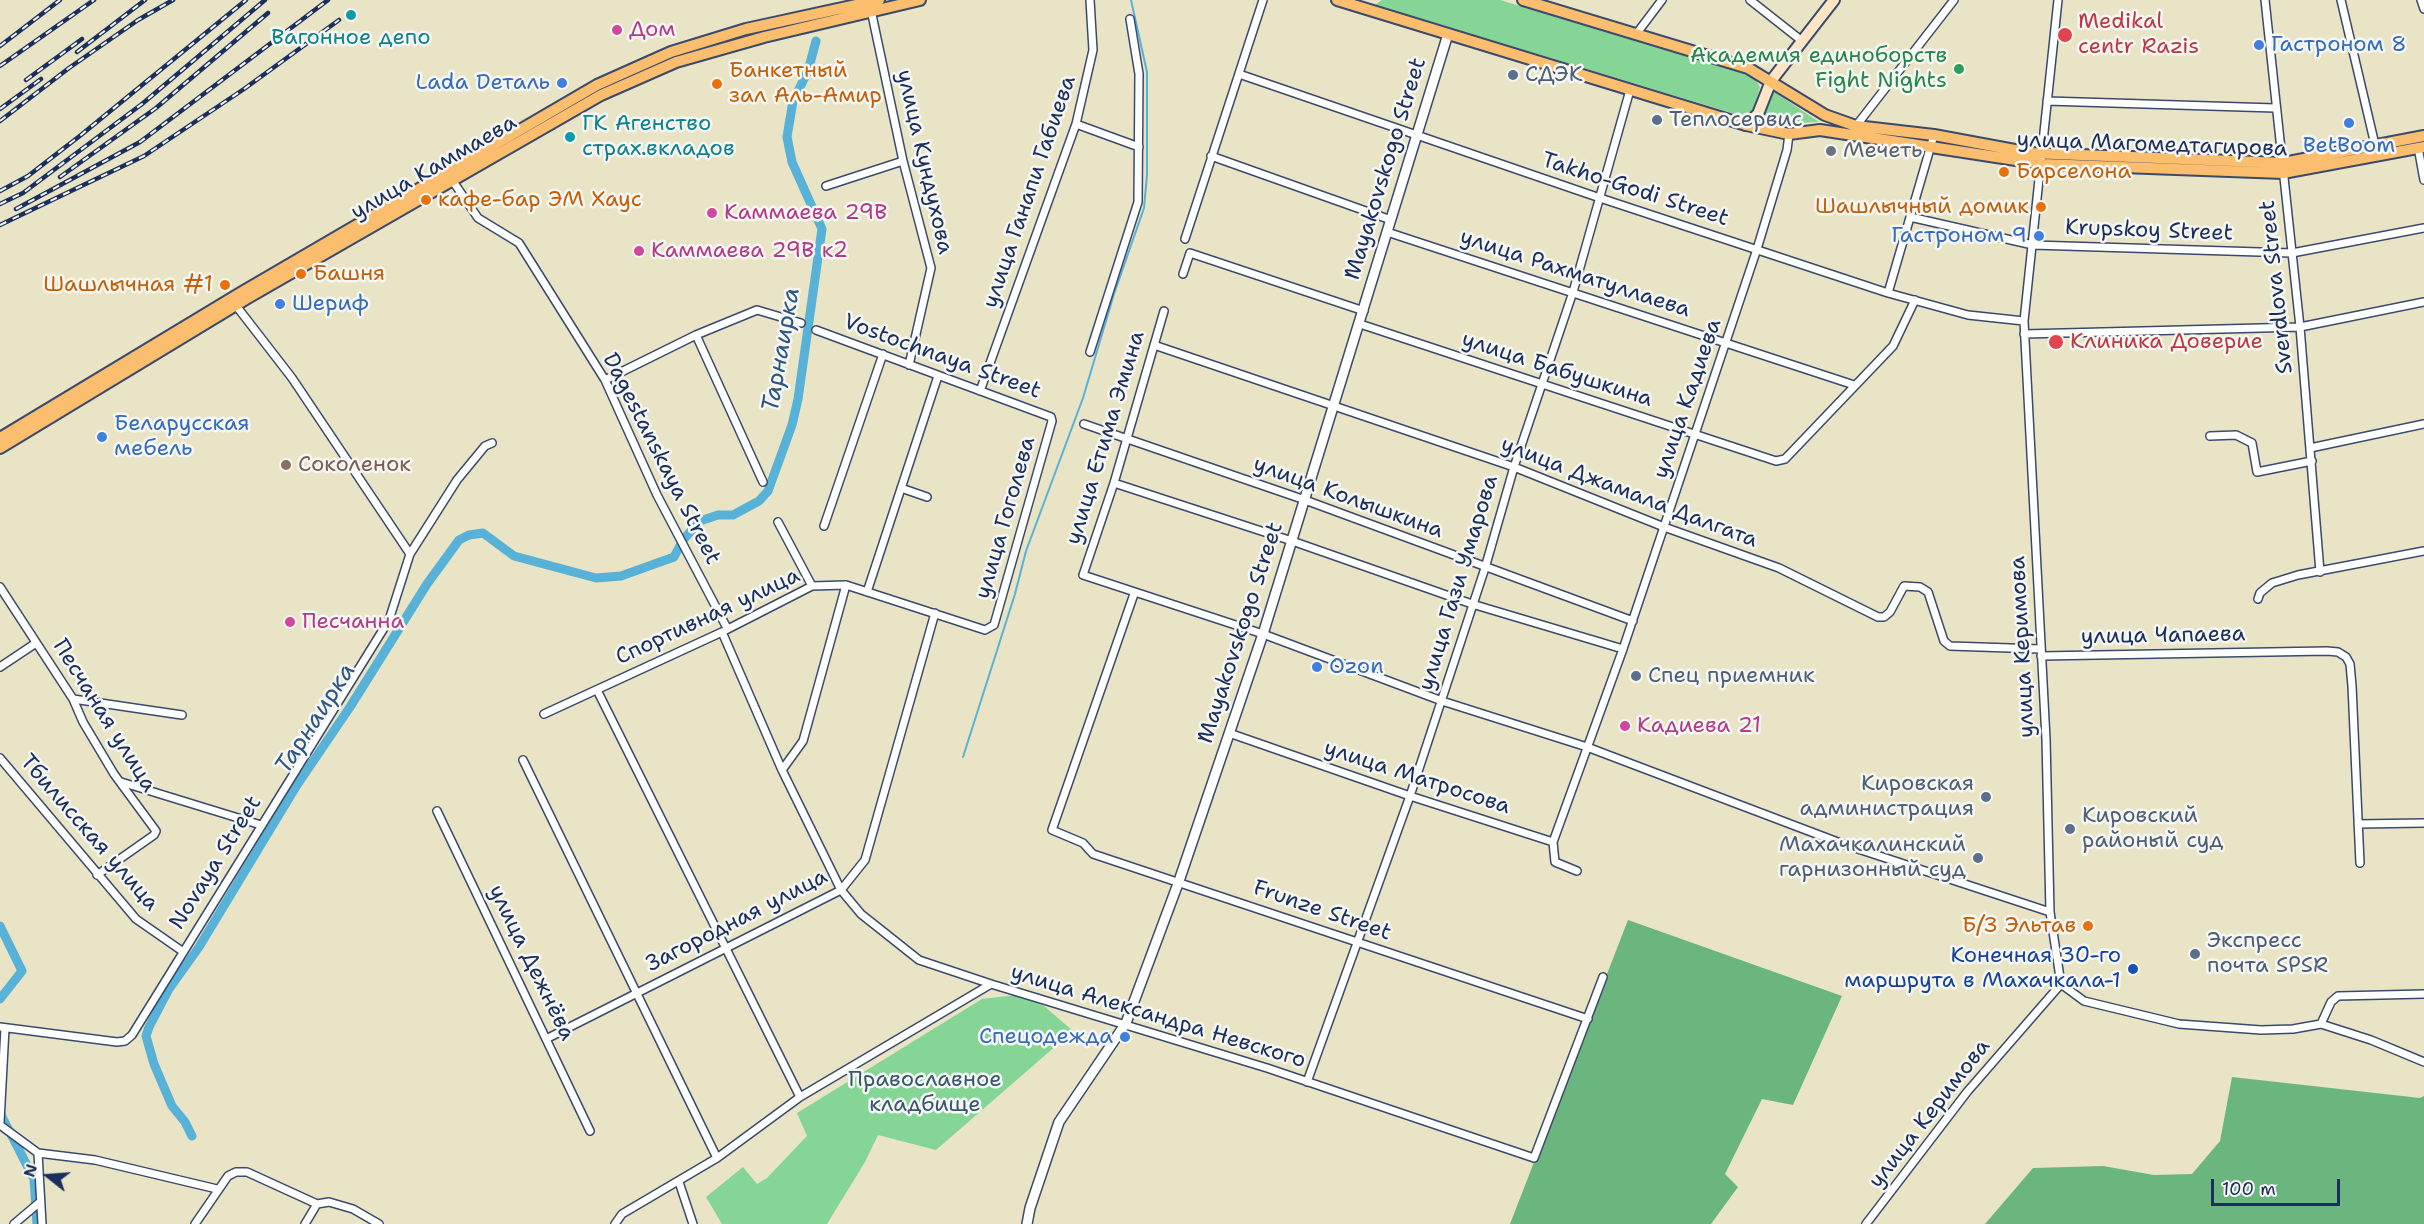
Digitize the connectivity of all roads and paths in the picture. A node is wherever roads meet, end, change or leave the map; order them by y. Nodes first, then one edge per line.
1 (920, 0) edge
2 (1090, 0) edge
3 (1263, 0) edge
4 (1337, 0) edge
5 (1371, 0) edge
6 (1523, 0) edge
7 (1662, 0) edge
8 (1750, 0) edge
9 (1827, 0) edge
10 (1834, 0) edge
11 (1954, 0) edge
12 (2058, 0) edge
13 (2265, 0) edge
14 (2341, 0) edge
15 (2421, 0) edge
16 (873, 5) edge
17 (1358, 6) junction
18 (2424, 9) edge
19 (1130, 19) dead end
20 (1636, 33) junction
21 (1448, 34) junction
22 (1800, 40) junction
23 (1239, 74) junction
24 (1769, 80) junction
25 (1630, 90) junction
26 (2047, 101) junction
27 (2275, 108) junction
28 (1076, 124) junction
29 (1746, 125) junction
30 (1856, 126) junction
31 (1418, 134) junction
32 (1789, 134) junction
33 (1932, 140) junction
34 (2421, 142) edge
35 (1138, 147) junction
36 (2377, 151) junction
37 (1211, 156) junction
38 (2043, 159) junction
39 (903, 161) junction
40 (2283, 168) junction
41 (450, 176) junction
42 (2424, 180) edge
43 (826, 186) dead end
44 (1600, 198) junction
45 (1910, 217) junction
46 (1391, 220) junction
47 (2424, 228) edge
48 (1387, 232) junction
49 (1185, 239) dead end
50 (2033, 245) junction
51 (1757, 249) junction
52 (2292, 254) junction
53 (1183, 274) dead end
54 (1573, 292) junction
55 (1888, 293) junction
56 (1916, 300) junction
57 (234, 302) junction
58 (2424, 302) edge
59 (1164, 311) dead end
60 (1364, 311) junction
61 (2024, 321) junction
62 (801, 323) dead end
63 (1360, 324) junction
64 (2300, 327) junction
65 (816, 330) dead end
66 (2024, 334) junction
67 (696, 335) junction
68 (1726, 343) junction
69 (1154, 345) junction
70 (1090, 352) dead end
71 (883, 354) junction
72 (909, 364) junction
73 (938, 376) junction
74 (605, 380) junction
75 (1542, 383) junction
76 (1854, 385) junction
77 (980, 391) junction
78 (1335, 406) junction
79 (1052, 421) joint
80 (1084, 424) dead end
81 (2424, 424) edge
82 (1695, 436) junction
83 (2210, 436) dead end
84 (0, 438) edge
85 (1126, 440) junction
86 (492, 443) dead end
87 (0, 448) edge
88 (2310, 448) junction
89 (2312, 461) junction
90 (1514, 467) junction
91 (763, 482) dead end
92 (1114, 483) junction
93 (901, 489) junction
94 (927, 496) dead end
95 (1305, 500) junction
96 (778, 522) dead end
97 (824, 526) dead end
98 (1664, 527) junction
99 (1292, 541) junction
100 (2424, 551) edge
101 (410, 554) junction
102 (1485, 568) junction
103 (2320, 572) junction
104 (846, 585) junction
105 (812, 586) junction
106 (0, 587) edge
107 (867, 592) junction
108 (1134, 594) junction
109 (2258, 599) dead end
110 (1472, 604) junction
111 (935, 613) junction
112 (1633, 621) junction
113 (994, 625) joint
114 (725, 630) junction
115 (1263, 634) junction
116 (36, 643) junction
117 (1623, 649) junction
118 (2041, 653) junction
119 (0, 667) edge
120 (597, 690) junction
121 (73, 699) junction
122 (1442, 701) junction
123 (544, 714) dead end
124 (182, 715) dead end
125 (1229, 733) junction
126 (1587, 747) junction
127 (0, 758) edge
128 (523, 760) dead end
129 (782, 770) junction
130 (121, 782) junction
131 (1410, 796) junction
132 (437, 811) dead end
133 (2424, 823) edge
134 (2358, 824) junction
135 (261, 825) junction
136 (1552, 842) junction
137 (2360, 863) dead end
138 (1577, 871) dead end
139 (97, 875) junction
140 (1179, 881) junction
141 (841, 890) junction
142 (2050, 912) junction
143 (1359, 943) junction
144 (726, 947) junction
145 (182, 951) junction
146 (1603, 977) dead end
147 (991, 984) junction
148 (2061, 984) junction
149 (636, 992) junction
150 (2424, 994) edge
151 (1588, 1019) junction
152 (1126, 1023) junction
153 (2321, 1024) junction
154 (3, 1027) edge
155 (548, 1038) junction
156 (2424, 1062) edge
157 (1307, 1082) junction
158 (1, 1094) edge
159 (800, 1097) junction
160 (0, 1124) edge
161 (590, 1131) dead end
162 (38, 1153) junction
163 (717, 1158) junction
164 (679, 1182) junction
165 (217, 1189) junction
166 (40, 1202) junction
167 (317, 1204) junction
168 (14, 1224) edge
169 (42, 1224) edge
170 (195, 1224) edge
171 (305, 1224) edge
172 (379, 1224) edge
173 (615, 1224) edge
174 (693, 1224) edge
175 (1027, 1224) edge
176 (1866, 1224) edge

1 - 16 main road, улица Каммаева
2 - 28 street, улица Ганапи Габиева
3 - 23 street
4 - 17 main road, улица Магомедтагирова
5 - 17 main road
6 - 20 main road, улица Магомедтагирова
7 - 20 street
8 - 22 street
9 - 22 main road
10 - 22 main road
11 - 30 street
12 - 26 street, улица Керимова
13 - 27 street, Sverdlova Street
14 - 36 street
15 - 18 street
16 - 39 street, улица Кундухова
16 - 41 main road, улица Каммаева
17 - 21 main road, улица Магомедтагирова
19 - 35 street
20 - 24 main road, улица Магомедтагирова
21 - 25 main road, улица Магомедтагирова
21 - 31 street, Mayakovskogo Street
22 - 24 main road
23 - 31 street, Takho-Godi Street
23 - 37 street
24 - 29 main road
24 - 30 main road, улица Магомедтагирова
25 - 29 main road, улица Магомедтагирова
25 - 44 street, улица Гази Умарова
26 - 27 street
26 - 38 street, улица Керимова
27 - 40 street, Sverdlova Street
28 - 35 street
28 - 77 street, улица Ганапи Габиева
29 - 32 main road, улица Магомедтагирова
30 - 33 main road, улица Магомедтагирова
31 - 44 street, Takho-Godi Street
31 - 46 street, Mayakovskogo Street
32 - 33 main road, улица Магомедтагирова
32 - 51 street, улица Кадиева
33 - 38 main road, улица Магомедтагирова
33 - 45 street
34 - 36 main road, улица Магомедтагирова
34 - 42 street
35 - 70 street
36 - 40 main road, улица Магомедтагирова
37 - 46 street
37 - 49 street
38 - 40 main road, улица Магомедтагирова
38 - 50 street, улица Керимова
39 - 43 street
39 - 72 street, улица Кундухова
40 - 52 street, Sverdlova Street
41 - 57 main road, улица Каммаева
41 - 74 street, Dagestanskaya Street
44 - 51 street, Takho-Godi Street
44 - 54 street, улица Гази Умарова
45 - 50 street, Krupskoy Street
45 - 55 street
46 - 48 street, Mayakovskogo Street
47 - 52 street, Krupskoy Street
48 - 54 street, улица Рахматуллаева
48 - 60 street, Mayakovskogo Street
50 - 52 street, Krupskoy Street
50 - 61 street, улица Керимова
51 - 55 street, Takho-Godi Street
51 - 68 street, улица Кадиева
52 - 64 street, Sverdlova Street
53 - 60 street
54 - 68 street, улица Рахматуллаева
54 - 75 street, улица Гази Умарова
55 - 56 street, Takho-Godi Street
56 - 61 street, Takho-Godi Street
56 - 76 street, улица Бабушкина
57 - 84 main road, улица Каммаева
57 - 87 main road, улица Каммаева
57 - 101 street
58 - 64 street
59 - 69 street, улица Етима Эмина
60 - 63 street, Mayakovskogo Street
61 - 66 street, улица Керимова
62 - 67 street
63 - 75 street, улица Бабушкина
63 - 78 street, Mayakovskogo Street
64 - 66 street
64 - 88 street, Sverdlova Street
65 - 71 street, Vostochnaya Street
66 - 118 street, улица Керимова
67 - 74 street
67 - 91 street
68 - 76 street, улица Рахматуллаева
68 - 82 street, улица Кадиева
69 - 78 street, улица Джамала Далгата
69 - 85 street, улица Етима Эмина
71 - 72 street, Vostochnaya Street
71 - 97 street
72 - 73 street, Vostochnaya Street
73 - 77 street, Vostochnaya Street
73 - 93 street
74 - 114 street, Dagestanskaya Street
75 - 82 street, улица Бабушкина
75 - 90 street, улица Гази Умарова
76 - 82 street, улица Бабушкина
77 - 79 street, Vostochnaya Street
78 - 90 street, улица Джамала Далгата
78 - 95 street, Mayakovskogo Street
79 - 113 street, улица Гоголева
80 - 85 street, улица Колышкина
81 - 88 street
82 - 98 street, улица Кадиева
83 - 89 street
85 - 92 street, улица Етима Эмина
85 - 95 street, улица Колышкина
86 - 101 street, Novaya Street
88 - 89 street, Sverdlova Street
89 - 103 street, Sverdlova Street
90 - 98 street, улица Джамала Далгата
90 - 102 street, улица Гази Умарова
92 - 99 street
92 - 108 street, улица Етима Эмина
93 - 94 street
93 - 107 street
95 - 99 street, Mayakovskogo Street
95 - 102 street, улица Колышкина
96 - 105 street
98 - 112 street, улица Кадиева
98 - 118 street, улица Джамала Далгата
99 - 110 street
99 - 115 street, Mayakovskogo Street
100 - 103 street, улица Чапаева
101 - 135 street, Novaya Street
102 - 110 street, улица Гази Умарова
102 - 112 street, улица Колышкина
103 - 109 street, улица Чапаева
104 - 105 street, Спортивная улица
104 - 107 street, Спортивная улица
104 - 129 street
105 - 114 street, Спортивная улица
106 - 116 street, Песчаная улица
107 - 111 street, Спортивная улица
108 - 115 street
108 - 140 street, Frunze Street
110 - 117 street
110 - 122 street, улица Гази Умарова
111 - 113 street, Спортивная улица
111 - 141 street, Загородная улица
112 - 117 street, улица Кадиева
114 - 120 street, Спортивная улица
114 - 129 street, Dagestanskaya Street
115 - 122 street
115 - 125 street, Mayakovskogo Street
116 - 119 street
116 - 121 street, Песчаная улица
117 - 126 street, улица Кадиева
118 - 134 street, улица Чапаева
118 - 142 street, улица Керимова
120 - 123 street, Спортивная улица
120 - 144 street
121 - 124 street
121 - 130 street, Песчаная улица
122 - 126 street
122 - 131 street, улица Гази Умарова
125 - 131 street, улица Матросова
125 - 140 street, Mayakovskogo Street
126 - 136 street, улица Кадиева
126 - 142 street
127 - 139 street, Тбилисская улица
128 - 149 street
129 - 141 street, Dagestanskaya Street
130 - 135 street
130 - 139 street, Песчаная улица
131 - 136 street, улица Матросова
131 - 143 street, улица Гази Умарова
132 - 155 street, улица Дежнёва
133 - 134 street
134 - 137 street, улица Чапаева
135 - 145 street, Novaya Street
136 - 138 street
139 - 145 street, Тбилисская улица
140 - 143 street, Frunze Street
140 - 152 street, Mayakovskogo Street
141 - 144 street, Загородная улица
141 - 147 street, Dagestanskaya Street
142 - 148 street, улица Керимова
143 - 151 street, Frunze Street
143 - 157 street, улица Гази Умарова
144 - 149 street, Загородная улица
144 - 159 street
145 - 154 street, Novaya Street
146 - 151 street
147 - 152 street, улица Александра Невского
147 - 159 street, улица Александра Невского
148 - 153 street
148 - 176 street, улица Керимова
149 - 155 street, Загородная улица
149 - 163 street
150 - 153 street
151 - 157 street, улица Александра Невского
152 - 157 street, улица Александра Невского
152 - 175 street, Mayakovskogo Street
153 - 156 street
154 - 158 street
155 - 161 street, улица Дежнёва
158 - 160 street
159 - 163 street, улица Александра Невского
160 - 162 street
162 - 165 street
162 - 166 street
163 - 164 street, улица Александра Невского
164 - 173 street, улица Александра Невского
164 - 174 street
165 - 167 street
165 - 170 street
166 - 168 street
166 - 169 street
167 - 171 street
167 - 172 street

